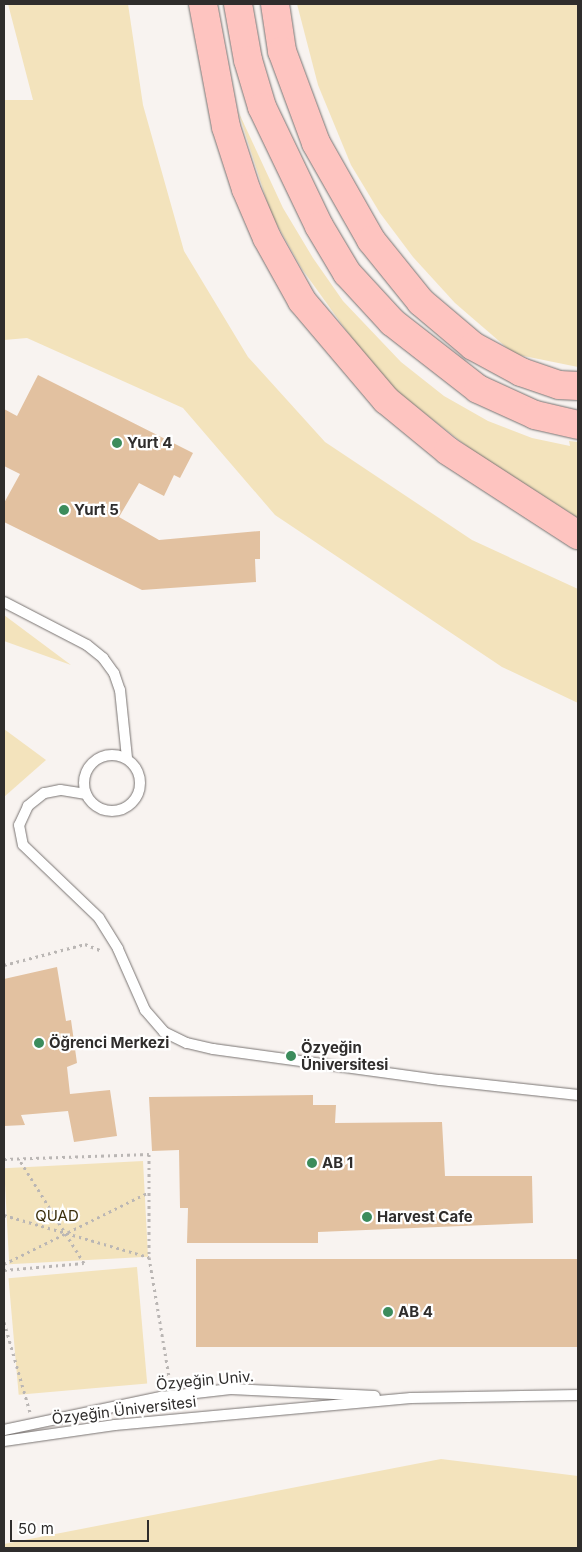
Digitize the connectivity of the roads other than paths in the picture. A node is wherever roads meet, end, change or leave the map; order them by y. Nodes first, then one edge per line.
1 (203, 4) edge
2 (238, 4) edge
3 (275, 4) edge
4 (578, 386) edge
5 (578, 425) edge
6 (578, 535) edge
7 (4, 602) edge
8 (127, 758) junction
9 (86, 794) junction
10 (578, 1096) edge
11 (578, 1395) edge
12 (411, 1398) junction
13 (4, 1430) edge
14 (4, 1441) edge

1 - 6 highway
2 - 5 highway
3 - 4 highway
7 - 8 lane
8 - 9 lane
8 - 9 lane
9 - 10 lane
11 - 12 lane, Özyeğin Üniversitesi
12 - 13 lane, Özyeğin Univ.
12 - 14 lane, Özyeğin Üniversitesi

